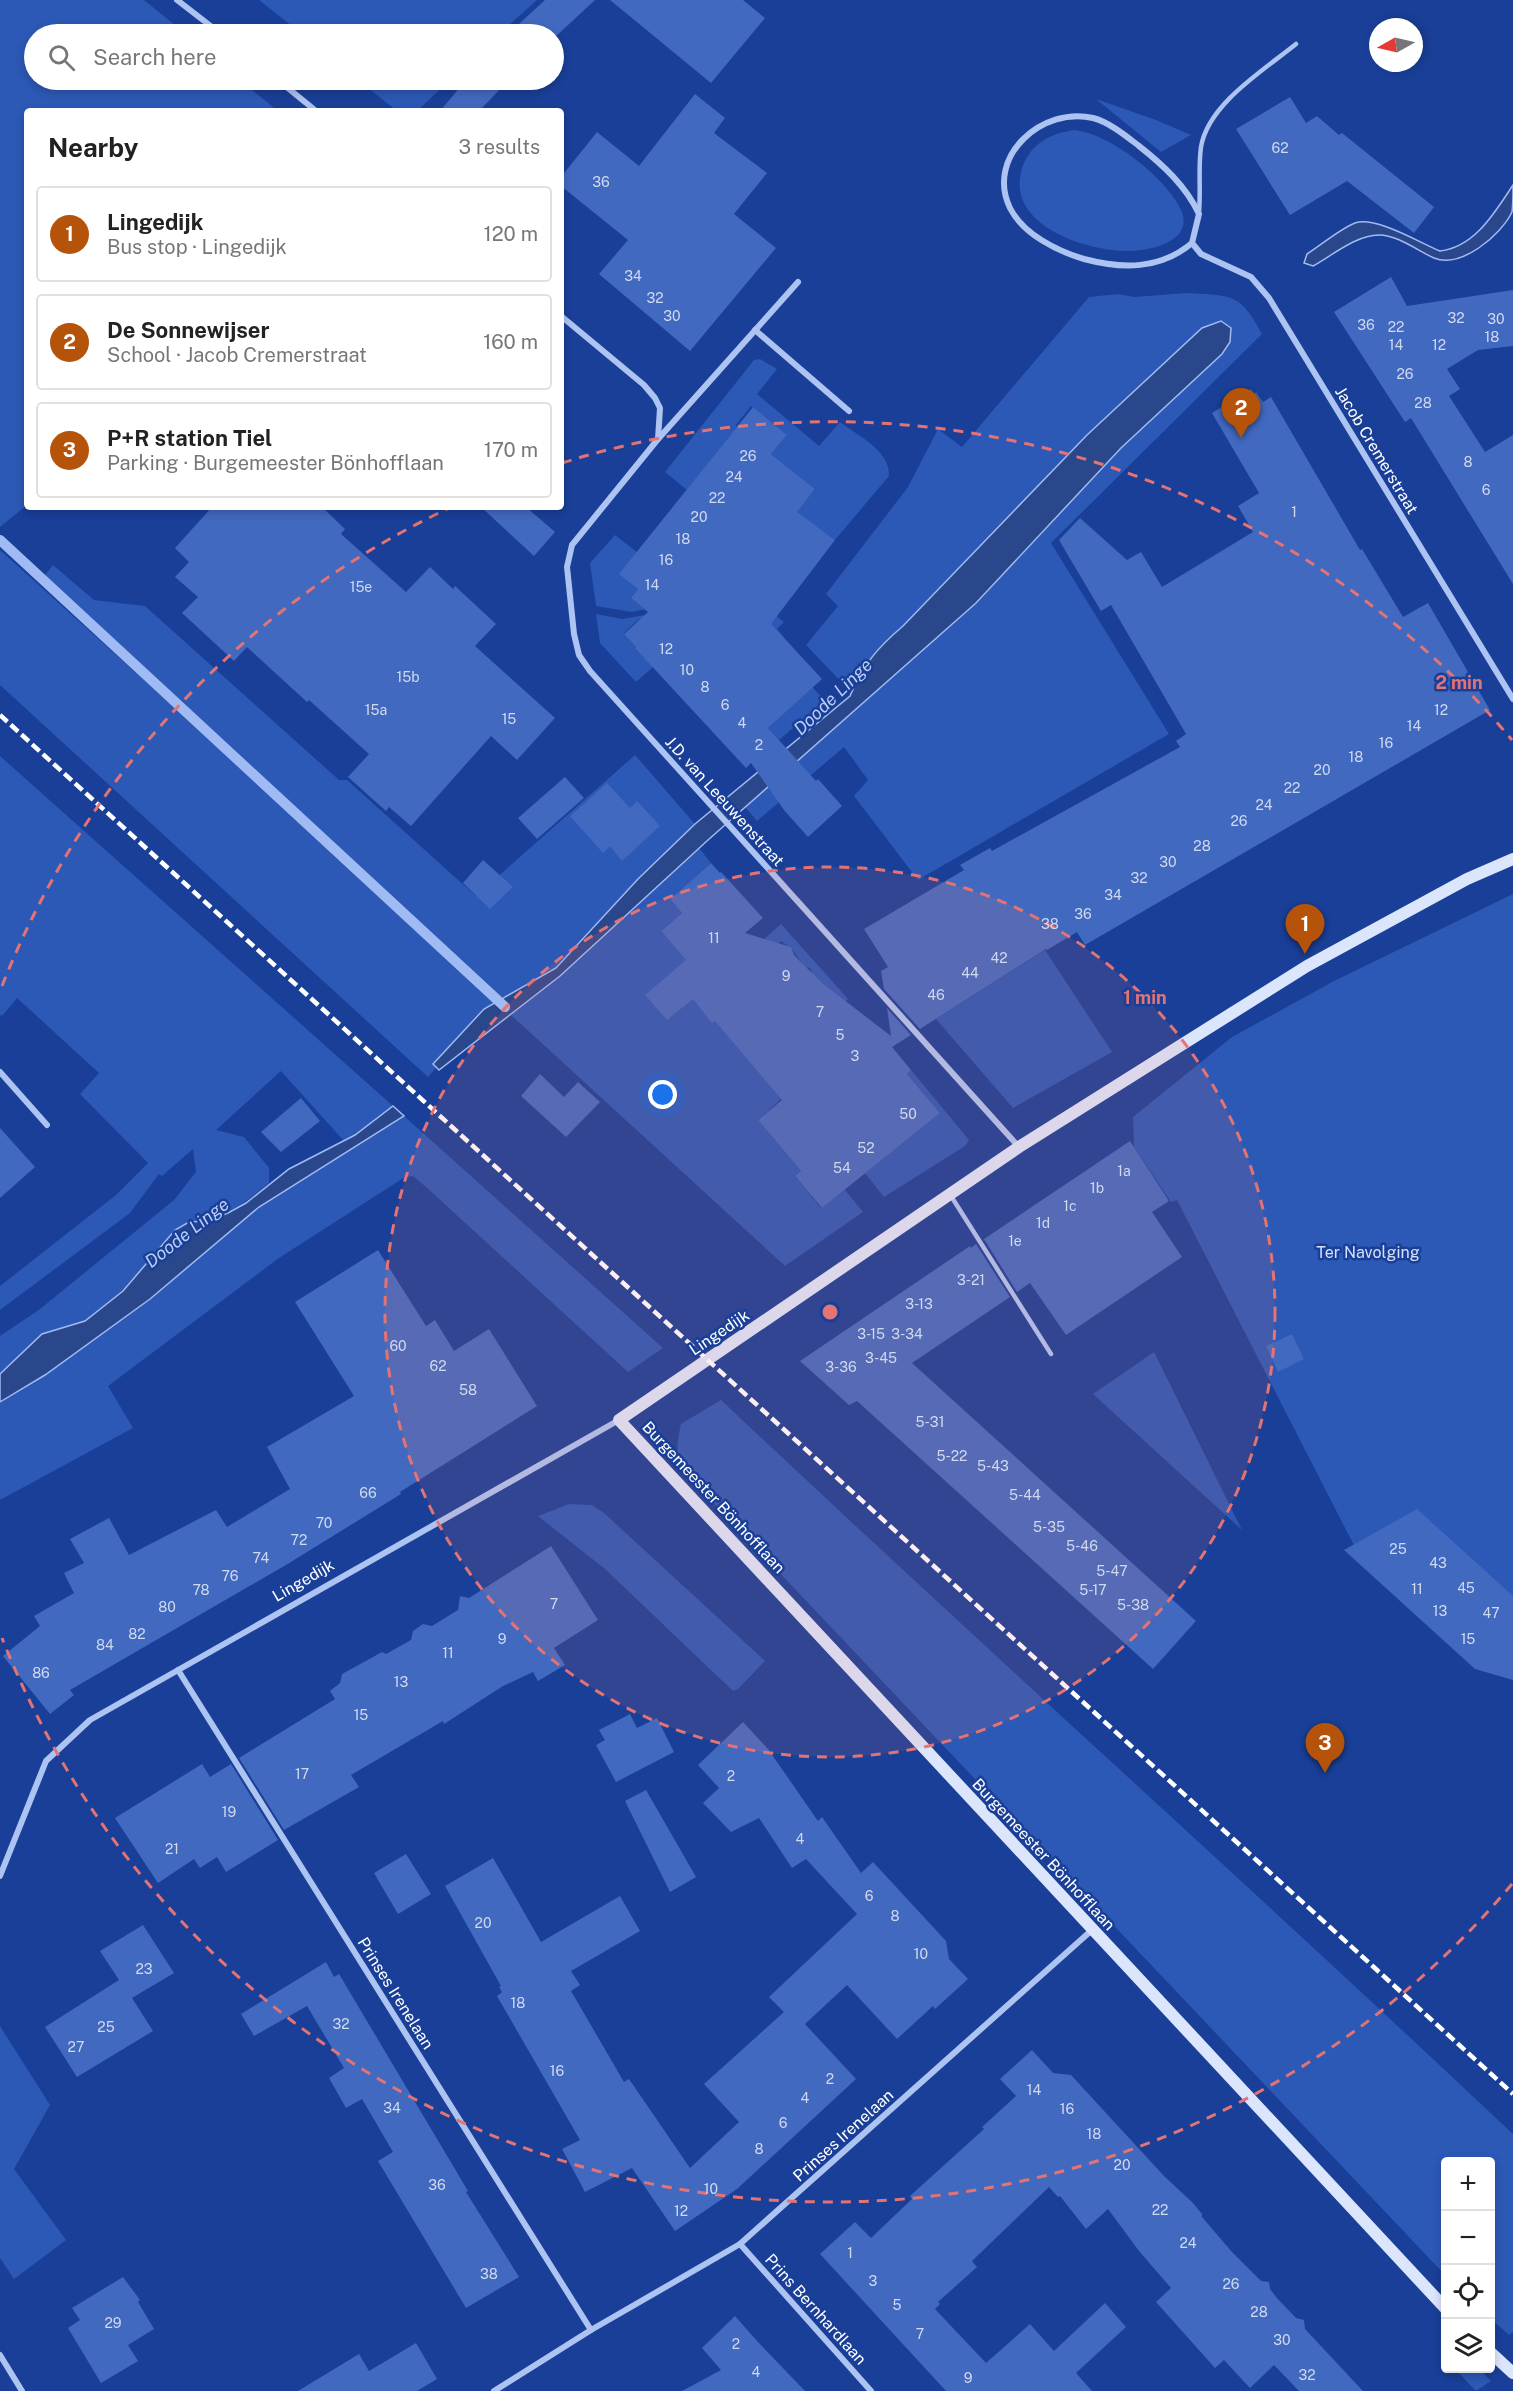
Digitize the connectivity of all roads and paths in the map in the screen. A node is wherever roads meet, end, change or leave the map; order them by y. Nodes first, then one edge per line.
1 (177, 0) edge
2 (208, 24) edge
3 (1296, 44) dead end
4 (290, 90) edge
5 (312, 108) edge
6 (1199, 214) junction
7 (1192, 243) junction
8 (798, 282) dead end
9 (564, 319) edge
10 (755, 330) junction
11 (849, 411) dead end
12 (658, 439) junction
13 (1513, 699) edge
14 (1513, 859) edge
15 (0, 1072) edge
16 (47, 1125) dead end
17 (1019, 1147) junction
18 (950, 1194) junction
19 (1051, 1354) dead end
20 (620, 1420) junction
21 (178, 1670) junction
22 (0, 1876) edge
23 (1092, 1930) junction
24 (740, 2244) junction
25 (1441, 2304) edge
26 (591, 2330) junction
27 (0, 2355) edge
28 (1495, 2356) edge
29 (1513, 2373) edge
30 (22, 2391) edge
31 (494, 2391) edge
32 (871, 2391) edge

1 - 2 street
3 - 6 lane
4 - 5 street
6 - 7 street
6 - 7 street
7 - 13 street, Jacob Cremerstraat
8 - 10 street, J.D. van Leeuwenstraat
9 - 12 street
10 - 11 street
10 - 12 street, J.D. van Leeuwenstraat
12 - 17 street, J.D. van Leeuwenstraat
14 - 17 street, Lingedijk
15 - 16 street
17 - 18 street, Lingedijk
18 - 19 lane
18 - 20 street, Lingedijk
20 - 21 street, Lingedijk
20 - 23 street, Burgemeester Bönhofflaan
21 - 22 street, Lingedijk
21 - 26 street, Prinses Irenelaan
23 - 24 street, Prinses Irenelaan
23 - 25 street, Burgemeester Bönhofflaan
24 - 26 street, Prinses Irenelaan
24 - 32 street, Prins Bernhardlaan
26 - 31 street, Prinses Irenelaan
27 - 30 street
28 - 29 street

